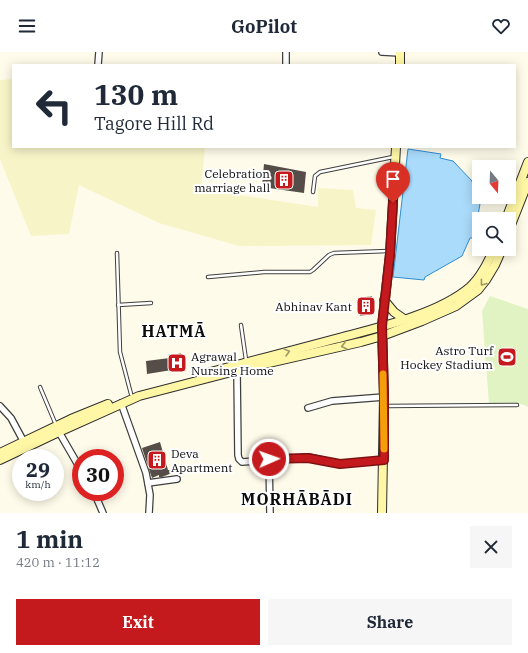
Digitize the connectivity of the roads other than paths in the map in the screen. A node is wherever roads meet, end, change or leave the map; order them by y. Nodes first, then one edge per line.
1 (100, 52) edge
2 (286, 52) edge
3 (382, 52) edge
4 (400, 52) edge
5 (98, 64) edge
6 (286, 64) edge
7 (400, 64) edge
8 (396, 148) edge
9 (395, 156) junction
10 (528, 162) edge
11 (528, 182) edge
12 (313, 192) dead end
13 (525, 197) edge
14 (509, 212) edge
15 (516, 216) edge
16 (390, 251) junction
17 (117, 253) dead end
18 (491, 256) edge
19 (498, 256) edge
20 (208, 277) dead end
21 (384, 300) junction
22 (151, 303) dead end
23 (118, 305) junction
24 (404, 319) junction
25 (241, 325) dead end
26 (382, 326) junction
27 (382, 336) junction
28 (246, 363) junction
29 (237, 371) junction
30 (40, 387) dead end
31 (131, 394) junction
32 (384, 401) junction
33 (121, 403) junction
34 (517, 405) dead end
35 (0, 406) edge
36 (308, 408) dead end
37 (57, 429) junction
38 (25, 445) junction
39 (0, 453) edge
40 (72, 455) edge
41 (269, 459) junction
42 (0, 460) edge
43 (384, 460) junction
44 (177, 479) dead end
45 (148, 483) junction
46 (98, 501) edge
47 (103, 513) edge
48 (149, 513) edge
49 (270, 513) edge
50 (382, 513) edge

1 - 5 street
2 - 6 street
3 - 4 street
4 - 7 main road
8 - 9 main road
9 - 12 lane
9 - 16 main road
10 - 14 main road
11 - 13 main road
13 - 15 main road
16 - 20 lane
16 - 21 main road
17 - 23 lane
18 - 24 main road
19 -> 27 main road
21 - 24 main road
21 - 26 main road
22 - 23 lane
23 - 31 lane
24 - 26 main road
25 - 28 lane
26 - 27 main road
28 -> 26 main road
27 -> 29 main road
27 - 32 main road
28 - 31 main road
29 - 33 main road
29 - 41 street
30 - 37 lane
31 - 37 main road
32 - 34 lane
32 - 36 street
32 - 43 main road
33 - 37 main road
33 - 45 street
35 - 38 street
37 - 38 main road
37 - 40 street
38 - 39 main road
38 - 42 main road
41 - 43 street
41 - 49 street
43 - 50 main road
44 - 45 street
45 - 48 street
46 - 47 street

